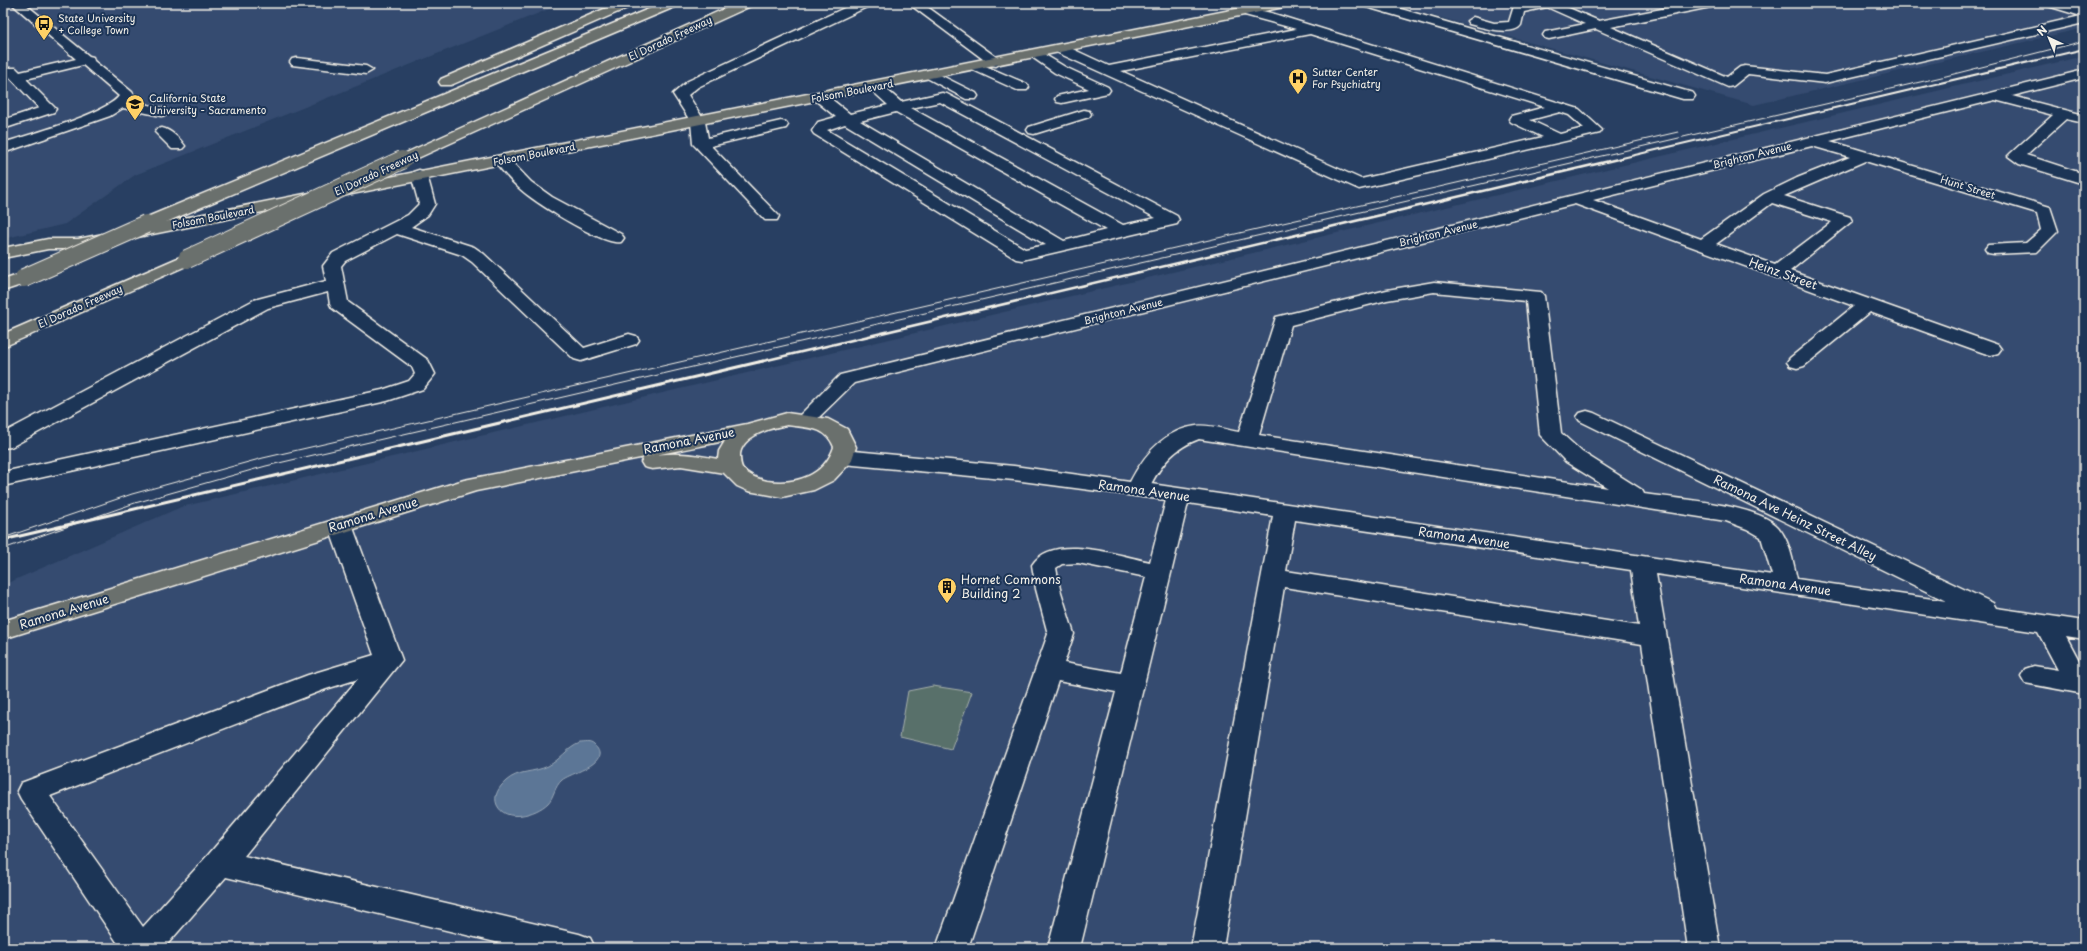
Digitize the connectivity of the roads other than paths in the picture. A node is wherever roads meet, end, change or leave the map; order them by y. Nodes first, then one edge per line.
1 (35, 3) edge
2 (628, 3) edge
3 (673, 3) edge
4 (747, 3) edge
5 (865, 3) edge
6 (914, 3) edge
7 (1284, 3) edge
8 (1367, 3) edge
9 (1548, 3) edge
10 (1711, 3) edge
11 (2052, 3) edge
12 (1415, 4) dead end
13 (16, 6) edge
14 (1245, 11) junction
15 (2084, 13) edge
16 (2084, 19) edge
17 (1597, 25) junction
18 (1311, 29) junction
19 (1549, 35) dead end
20 (1061, 49) junction
21 (1037, 54) junction
22 (88, 60) junction
23 (297, 62) dead end
24 (996, 62) junction
25 (976, 66) junction
26 (366, 70) dead end
27 (1108, 70) junction
28 (2084, 74) edge
29 (932, 75) junction
30 (874, 86) junction
31 (1022, 87) dead end
32 (433, 88) dead end
33 (1688, 96) dead end
34 (1994, 96) junction
35 (413, 97) dead end
36 (820, 97) junction
37 (1062, 99) dead end
38 (121, 103) junction
39 (986, 104) dead end
40 (898, 107) junction
41 (1559, 108) junction
42 (161, 112) dead end
43 (1084, 114) dead end
44 (2063, 114) junction
45 (847, 119) junction
46 (2084, 119) edge
47 (698, 122) junction
48 (1020, 122) dead end
49 (3, 125) edge
50 (780, 125) dead end
51 (1034, 130) junction
52 (162, 132) dead end
53 (1559, 139) junction
54 (1812, 140) junction
55 (1054, 141) dead end
56 (700, 144) junction
57 (177, 146) dead end
58 (3, 148) edge
59 (1067, 148) dead end
60 (1865, 156) junction
61 (502, 160) junction
62 (419, 176) junction
63 (2084, 179) edge
64 (238, 184) junction
65 (1770, 197) junction
66 (1575, 199) junction
67 (1175, 206) dead end
68 (771, 216) dead end
69 (396, 228) junction
70 (1121, 231) junction
71 (615, 238) dead end
72 (78, 244) junction
73 (1703, 245) junction
74 (1062, 247) junction
75 (1994, 249) dead end
76 (3, 253) edge
77 (3, 265) edge
78 (1777, 272) junction
79 (3, 286) edge
80 (337, 294) junction
81 (1867, 305) junction
82 (629, 340) dead end
83 (3, 341) edge
84 (1991, 349) dead end
85 (1797, 362) dead end
86 (1587, 417) dead end
87 (806, 419) junction
88 (752, 429) junction
89 (1247, 439) junction
90 (3, 442) edge
91 (843, 457) junction
92 (730, 468) junction
93 (3, 479) edge
94 (1137, 490) junction
95 (1179, 496) junction
96 (1641, 499) junction
97 (1285, 511) junction
98 (342, 531) junction
99 (1642, 564) junction
100 (1160, 572) junction
101 (1273, 577) junction
102 (1787, 586) junction
103 (2003, 618) junction
104 (2047, 625) junction
105 (3, 630) edge
106 (2084, 630) edge
107 (1654, 637) junction
108 (3, 644) edge
109 (390, 660) junction
110 (1049, 670) junction
111 (2034, 676) dead end
112 (2081, 683) edge
113 (1131, 685) junction
114 (220, 863) junction
115 (139, 948) edge
116 (144, 948) edge
117 (579, 948) edge
118 (952, 948) edge
119 (1064, 948) edge
120 (1207, 948) edge
121 (1704, 948) edge

1 - 13 street
2 - 32 main road
3 - 64 main road
4 - 83 main road, El Dorado Freeway, bridge
5 - 47 street
6 - 24 street
7 - 14 main road, Folsom Boulevard
8 - 33 street
9 - 12 street
9 - 17 street
10 - 17 street
11 - 15 street
13 - 22 street
14 - 18 street
14 - 20 main road, Folsom Boulevard
16 - 17 street
17 - 19 street
18 - 27 street
18 - 41 street
20 - 21 main road, Folsom Boulevard
20 - 27 street
21 - 24 main road, Folsom Boulevard
21 - 37 street
22 - 38 street
22 - 49 street
23 - 26 street
24 - 25 main road, Folsom Boulevard
25 - 29 main road, Folsom Boulevard
25 - 31 street
27 - 53 street
28 - 34 street, Brighton Avenue
29 - 30 main road, Folsom Boulevard
29 - 39 street
30 - 36 main road, Folsom Boulevard
30 - 40 street
34 - 44 street
34 - 54 street, Brighton Avenue
35 - 64 main road
36 - 45 street
36 - 47 main road, Folsom Boulevard
38 - 42 street
38 - 58 street
40 - 45 street
40 - 70 street
40 - 70 street
41 - 53 street
41 - 53 street
43 - 51 street
44 - 46 street
44 - 63 street
45 - 74 street
45 - 74 street
47 - 56 street
47 - 61 main road, Folsom Boulevard
48 - 51 street
50 - 56 street
51 - 55 street
52 - 57 street
54 - 60 street, Hunt Street
54 - 66 street, Brighton Avenue
56 - 68 street
59 - 67 street
60 - 65 street
60 - 75 street, Hunt Street
61 - 62 main road, Folsom Boulevard
61 - 71 street
62 - 69 street
62 - 72 main road, Folsom Boulevard
64 - 79 main road, bridge
65 - 73 street
65 - 78 street
66 - 73 street, Heinz Street
66 - 87 street, Brighton Avenue
69 - 80 street
69 - 82 street
70 - 74 street
72 - 76 main road, Folsom Boulevard
72 - 77 main road, Folsom Boulevard
73 - 78 street, Heinz Street
78 - 81 street, Heinz Street
80 - 90 street
80 - 93 street
81 - 84 street, Heinz Street
81 - 85 street
86 - 103 street, Ramona Ave Heinz Street Alley
87 - 88 main road, Ramona Avenue
87 - 91 main road, Ramona Avenue
88 - 92 main road, Ramona Avenue
88 - 98 main road, Ramona Avenue
89 - 94 street
89 - 96 street
89 - 96 street
91 - 92 main road
91 - 94 street, Ramona Avenue
92 - 98 main road, Ramona Avenue
94 - 95 street, Ramona Avenue
95 - 97 street, Ramona Avenue
95 - 100 street
96 - 102 street
97 - 99 street, Ramona Avenue
97 - 101 street
98 - 105 main road, Ramona Avenue
98 - 108 main road, Ramona Avenue
98 - 109 street
99 - 102 street, Ramona Avenue
99 - 107 street
100 - 110 street
100 - 113 street
101 - 107 street
101 - 120 street
102 - 103 street, Ramona Avenue
103 - 104 street, Ramona Avenue
104 - 106 street, Ramona Avenue
104 - 112 street
107 - 121 street
109 - 114 street
109 - 115 street
110 - 113 street
110 - 118 street
111 - 112 street
113 - 119 street
114 - 116 street
114 - 117 street

